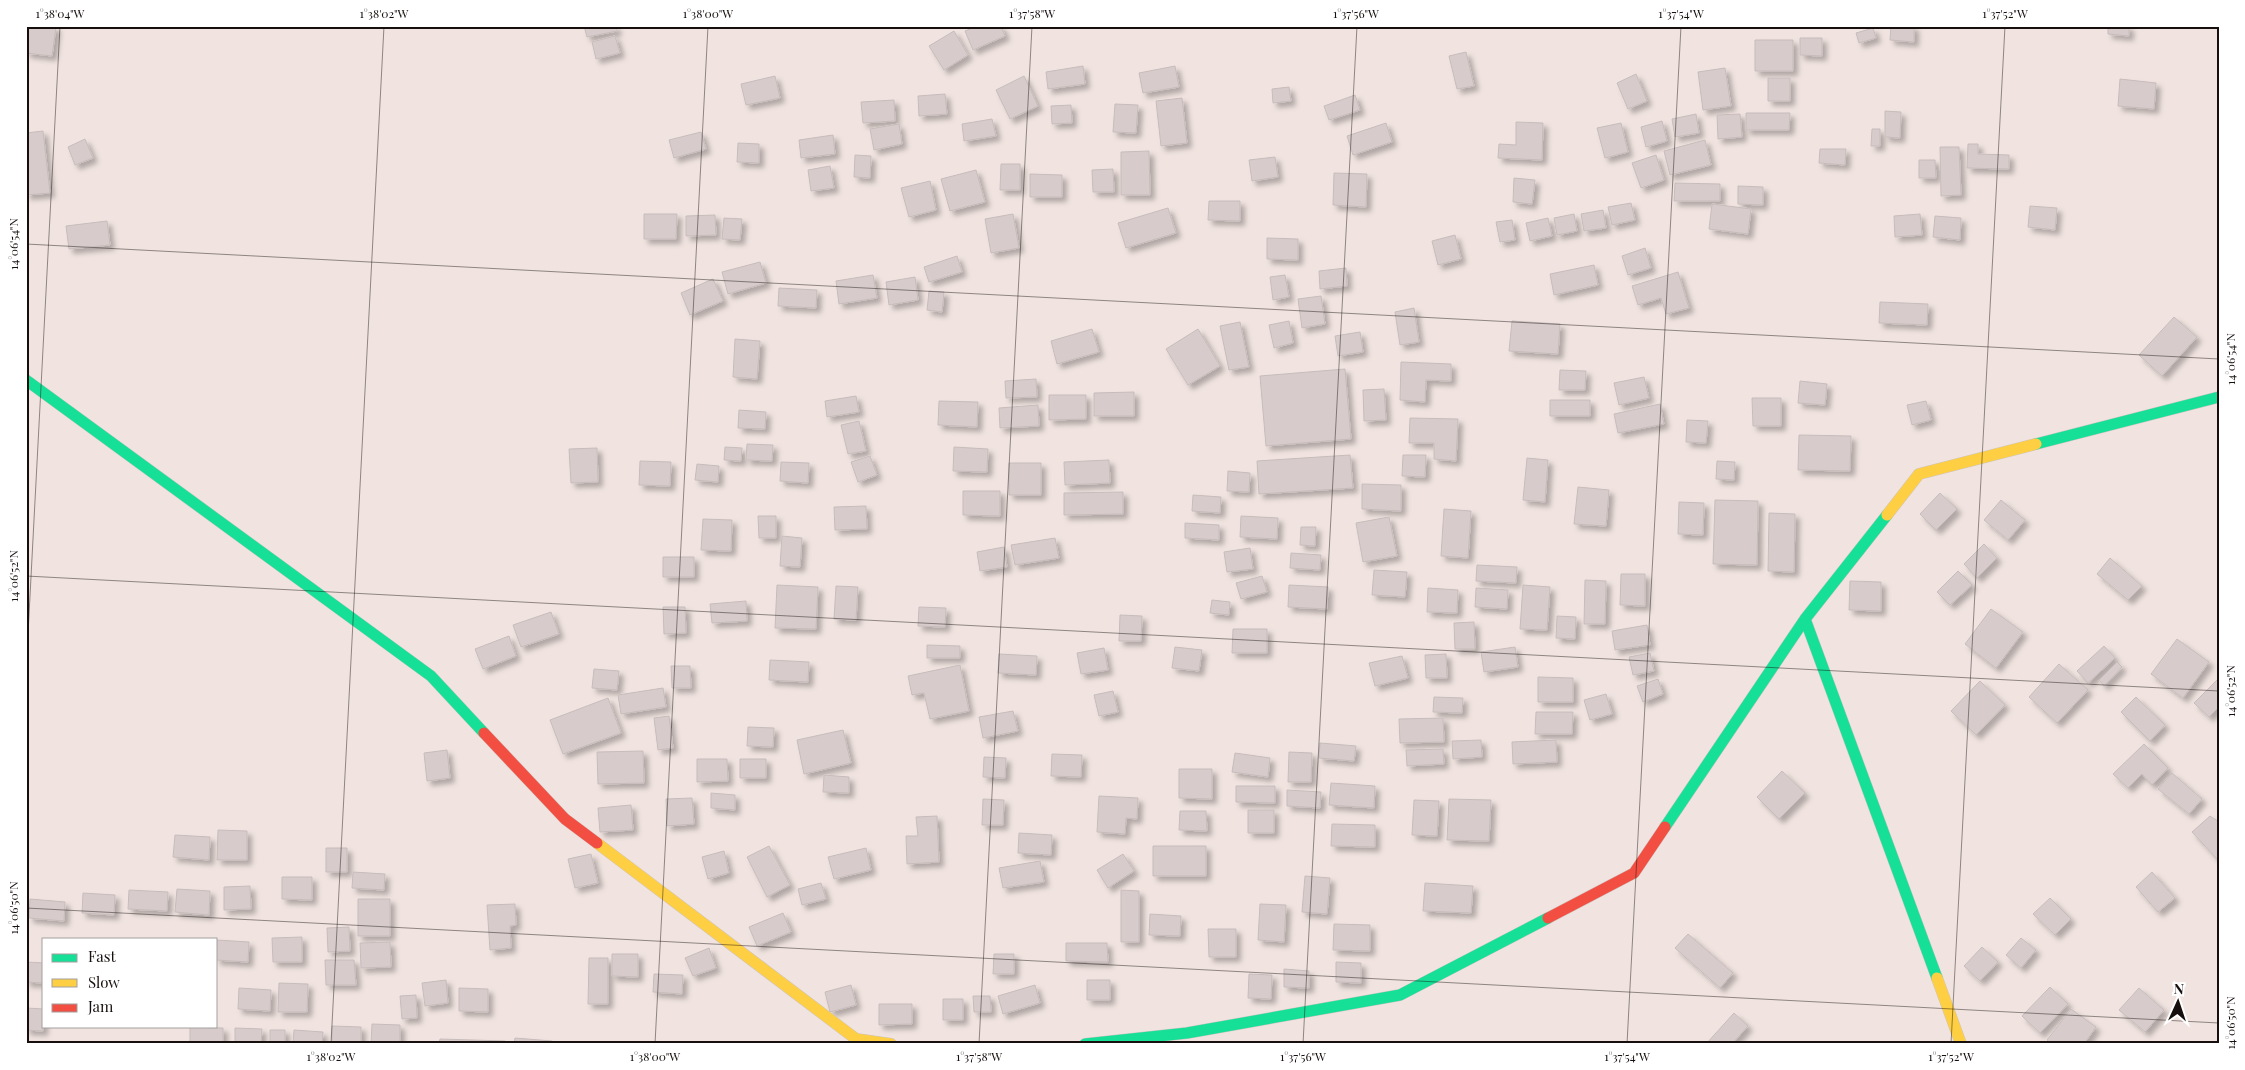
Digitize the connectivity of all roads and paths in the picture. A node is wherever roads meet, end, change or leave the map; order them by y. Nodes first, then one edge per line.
1 (26, 380) edge
2 (2219, 397) edge
3 (1805, 619) junction
4 (891, 1044) edge
5 (1085, 1044) edge
6 (1961, 1044) edge

1 - 4 street
2 - 3 street
3 - 5 street
3 - 6 street

